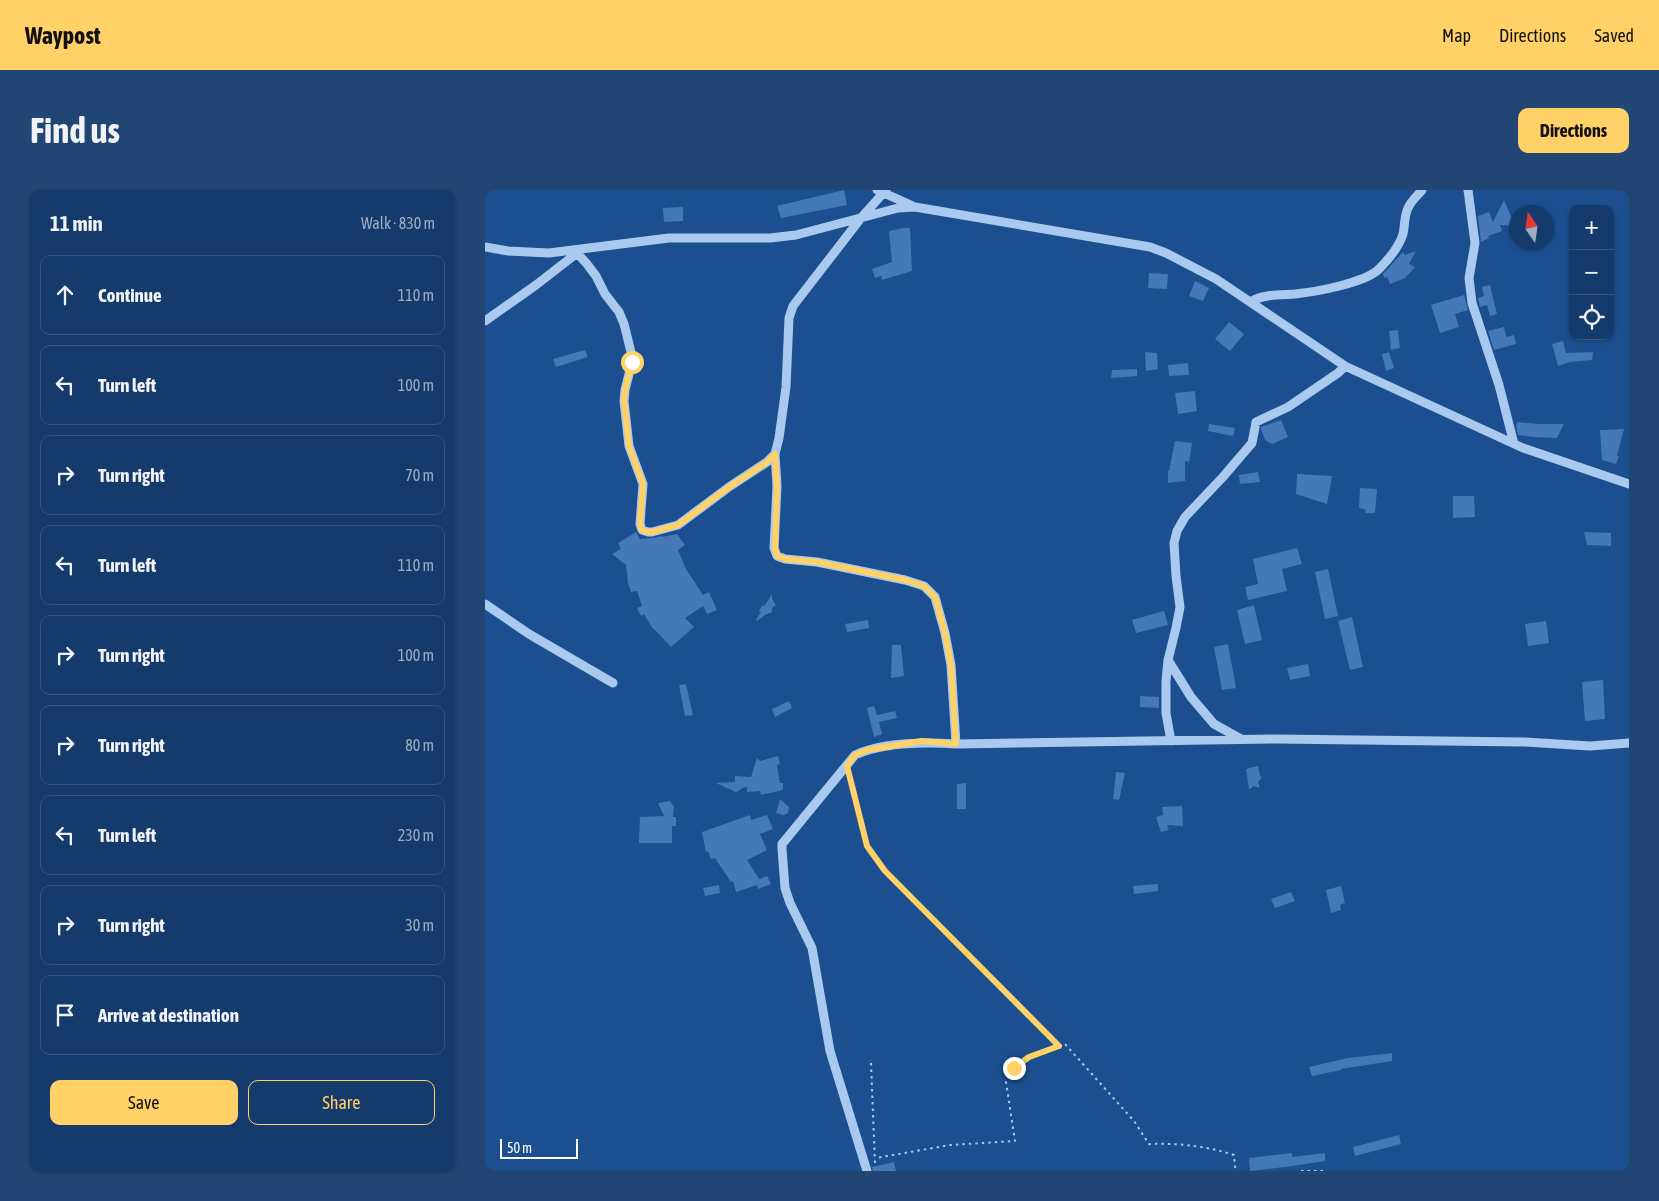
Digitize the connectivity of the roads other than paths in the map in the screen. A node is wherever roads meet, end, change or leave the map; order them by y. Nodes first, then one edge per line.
1 (1422, 190) edge
2 (1468, 190) edge
3 (882, 191) edge
4 (915, 207) junction
5 (861, 218) junction
6 (485, 247) edge
7 (580, 251) junction
8 (1250, 302) junction
9 (485, 320) edge
10 (1345, 366) junction
11 (1514, 444) junction
12 (775, 454) junction
13 (1629, 484) edge
14 (485, 604) edge
15 (1168, 660) junction
16 (613, 683) dead end
17 (1242, 740) junction
18 (1171, 741) junction
19 (1629, 743) edge
20 (956, 744) junction
21 (867, 1171) edge

1 - 8 street
2 - 11 street
3 - 4 street
3 - 5 street
4 - 5 street
4 - 8 street
5 - 7 street
5 - 12 street
6 - 7 street
7 - 9 street
7 - 12 street
8 - 10 street
10 - 11 street
10 - 15 street
11 - 13 street
12 - 20 street
14 - 16 street
15 - 17 street
15 - 18 street
17 - 18 street
17 - 19 street
18 - 20 street
20 - 21 street

